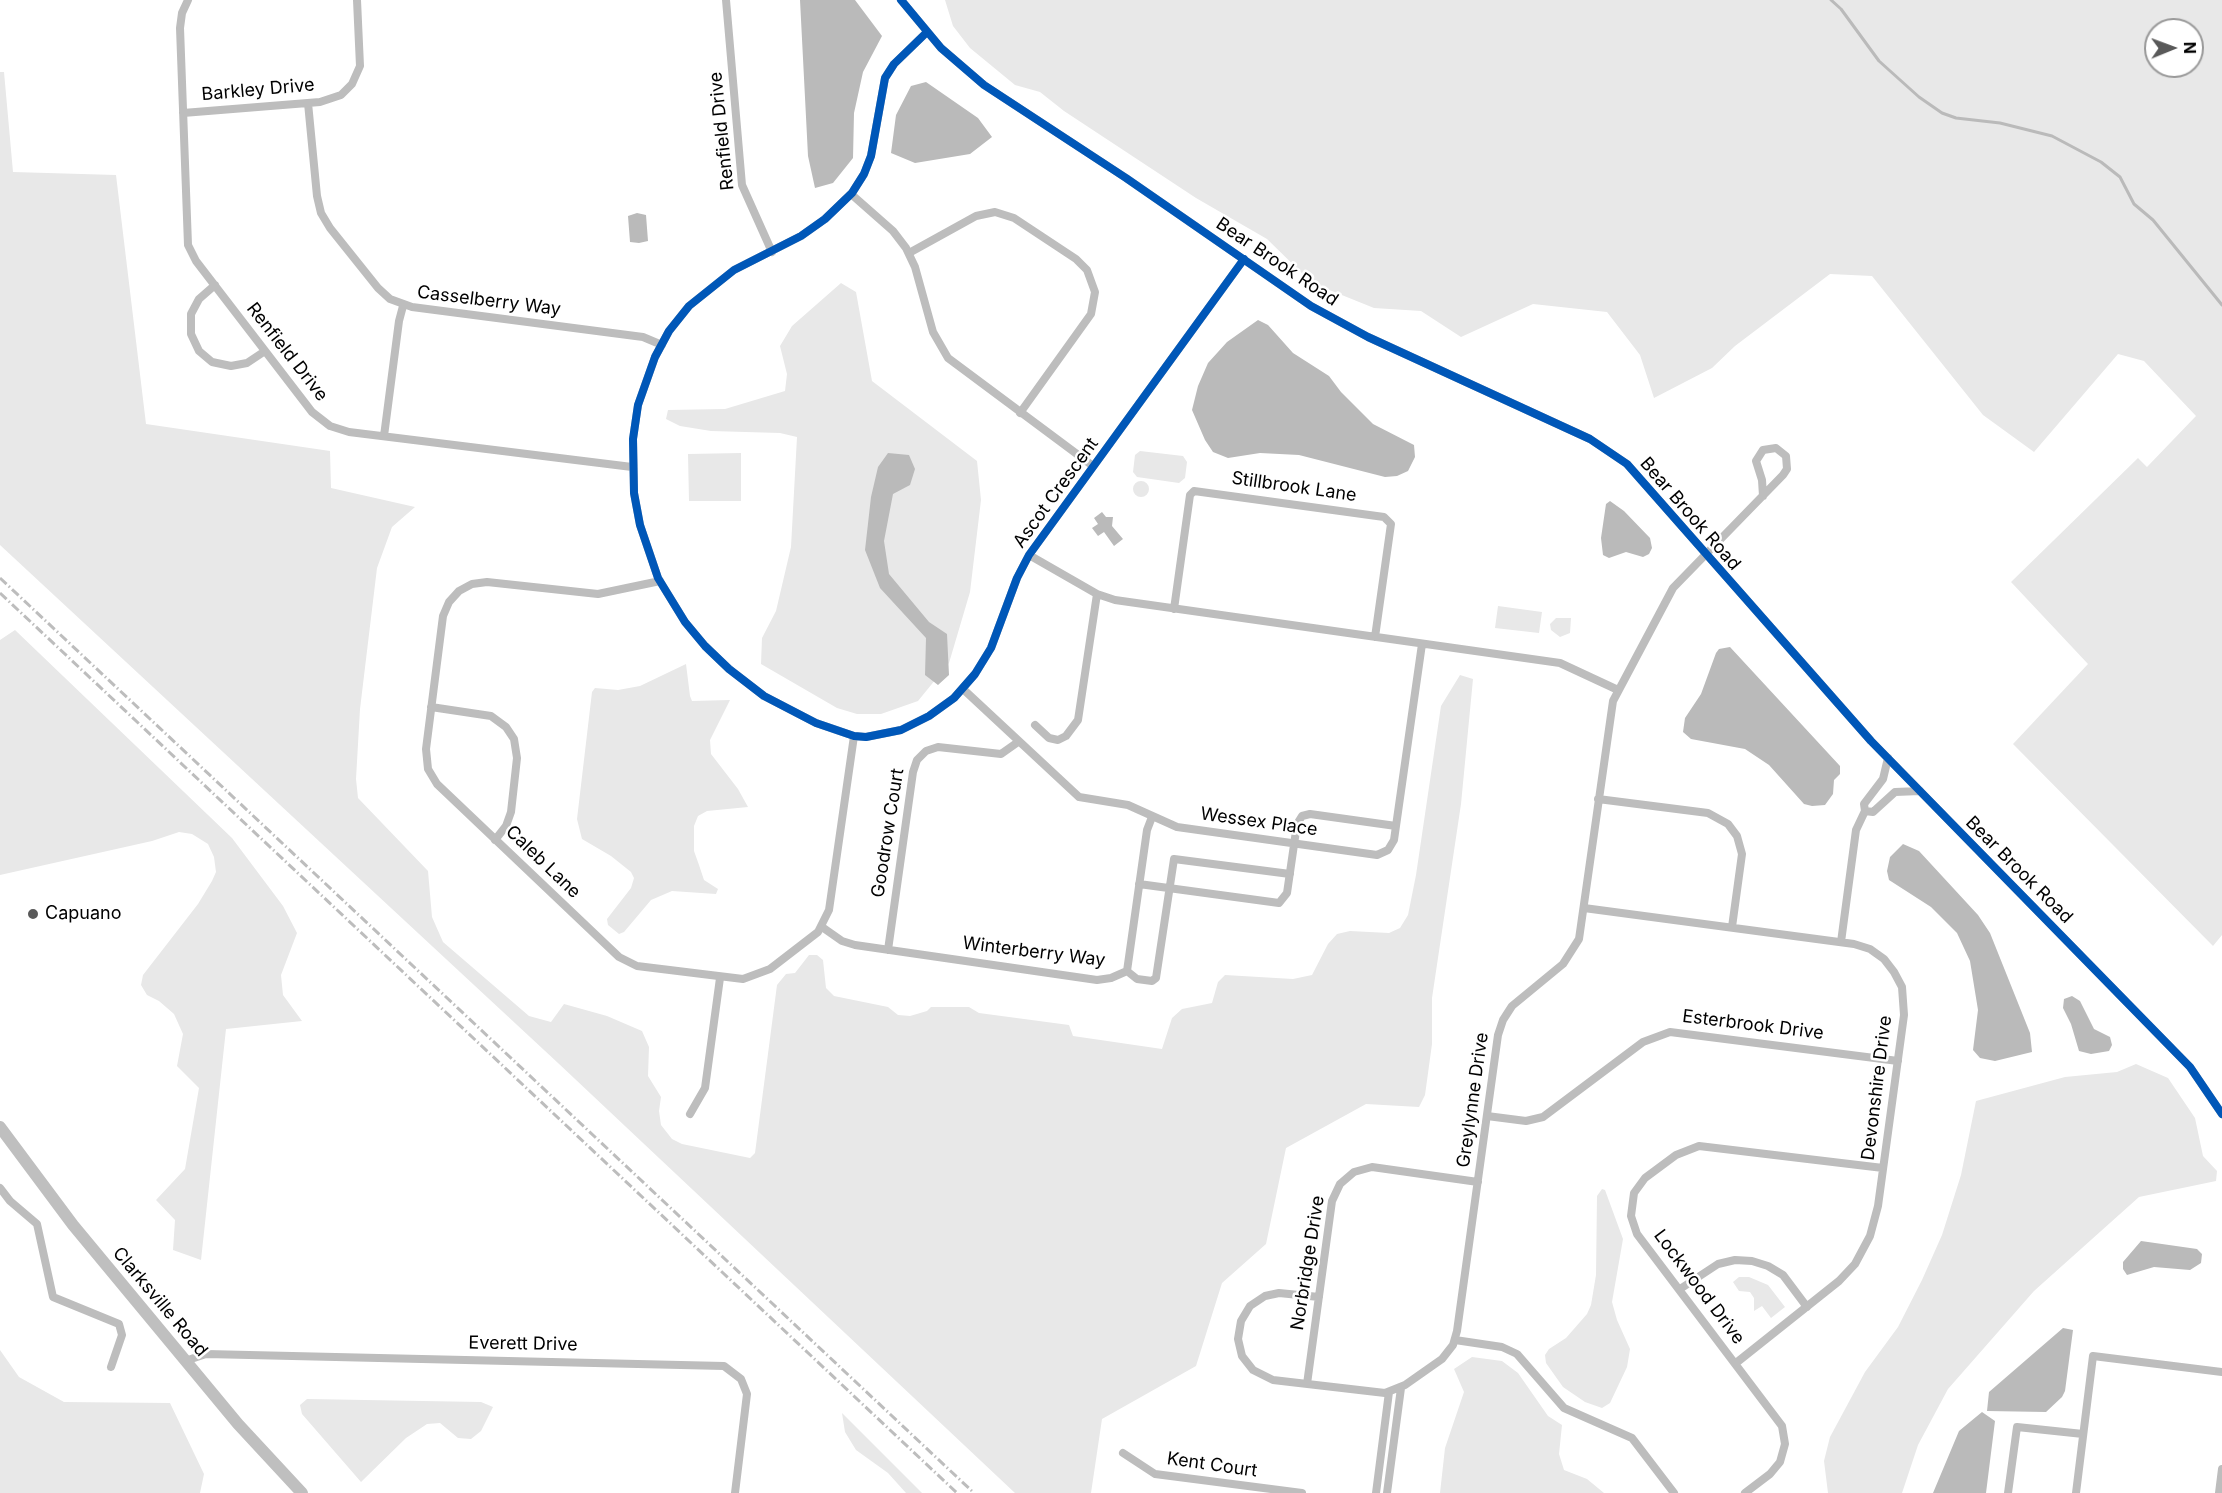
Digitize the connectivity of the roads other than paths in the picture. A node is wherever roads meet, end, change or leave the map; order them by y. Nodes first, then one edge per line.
1 (188, 0) edge
2 (357, 0) edge
3 (726, 0) edge
4 (901, 0) edge
5 (926, 33) junction
6 (308, 103) junction
7 (183, 113) junction
8 (851, 194) junction
9 (772, 252) junction
10 (909, 252) junction
11 (1244, 259) junction
12 (215, 285) junction
13 (404, 306) junction
14 (662, 345) junction
15 (265, 351) junction
16 (1020, 413) junction
17 (384, 436) junction
18 (1093, 466) junction
19 (632, 467) junction
20 (1762, 496) junction
21 (1029, 555) junction
22 (1706, 557) junction
23 (660, 580) junction
24 (1097, 594) junction
25 (1174, 609) junction
26 (1375, 637) junction
27 (1422, 644) junction
28 (963, 689) junction
29 (1618, 690) junction
30 (431, 707) junction
31 (1035, 725) dead end
32 (854, 736) junction
33 (1018, 742) junction
34 (1888, 758) junction
35 (1920, 791) junction
36 (1598, 799) junction
37 (1865, 811) junction
38 (1152, 817) junction
39 (1396, 826) junction
40 (495, 840) junction
41 (1294, 844) junction
42 (1290, 874) junction
43 (1139, 884) junction
44 (1169, 888) junction
45 (1584, 908) junction
46 (822, 927) junction
47 (1732, 927) junction
48 (1841, 942) junction
49 (888, 950) junction
50 (1127, 971) junction
51 (720, 978) junction
52 (1898, 1061) junction
53 (690, 1114) dead end
54 (2222, 1114) edge
55 (1487, 1116) junction
56 (0, 1127) edge
57 (1883, 1168) junction
58 (1478, 1182) junction
59 (0, 1188) edge
60 (1680, 1289) junction
61 (1319, 1297) junction
62 (1807, 1307) junction
63 (1455, 1340) junction
64 (185, 1361) junction
65 (1736, 1363) junction
66 (111, 1367) dead end
67 (2222, 1372) edge
68 (1307, 1384) junction
69 (1401, 1388) junction
70 (1389, 1392) junction
71 (2083, 1434) junction
72 (1123, 1453) dead end
73 (2222, 1469) edge
74 (1269, 1491) edge
75 (302, 1493) edge
76 (735, 1493) edge
77 (1302, 1493) edge
78 (1376, 1493) edge
79 (1387, 1493) edge
80 (1674, 1493) edge
81 (1745, 1493) edge
82 (2008, 1493) edge
83 (2076, 1493) edge
84 (2219, 1493) edge

1 - 7 street, Renfield Drive
2 - 6 street, Barkley Drive
3 - 9 street, Renfield Drive
4 - 5 street, Bear Brook Road
5 - 8 street, Ascot Crescent
5 - 11 street, Bear Brook Road
6 - 7 street, Barkley Drive
6 - 13 street, Casselberry Way
7 - 12 street, Renfield Drive
8 - 9 street, Ascot Crescent
8 - 10 street
9 - 14 street, Ascot Crescent
10 - 16 street
10 - 16 street
11 - 18 street, Ascot Crescent
11 - 22 street, Bear Brook Road
12 - 15 street, Renfield Drive
12 - 15 street
13 - 14 street, Casselberry Way
13 - 17 street
14 - 19 street, Ascot Crescent
15 - 17 street, Renfield Drive
16 - 18 street
17 - 19 street, Renfield Drive
18 - 21 street, Ascot Crescent
19 - 23 street, Ascot Crescent
20 - 20 street, Greylynne Drive
20 - 22 street, Greylynne Drive
21 - 24 street
21 - 28 street, Ascot Crescent
22 - 29 street, Greylynne Drive
22 - 34 street, Bear Brook Road
23 - 30 street, Caleb Lane
23 - 32 street, Ascot Crescent
24 - 25 street
24 - 31 street
25 - 26 street
25 - 26 street, Stillbrook Lane
26 - 27 street
27 - 29 street
27 - 39 street, Wessex Place
28 - 32 street, Ascot Crescent
28 - 33 street, Wessex Place
29 - 36 street, Greylynne Drive
30 - 40 street, Caleb Lane
30 - 40 street
32 - 46 street
33 - 38 street, Wessex Place
33 - 49 street, Goodrow Court
34 - 35 street, Bear Brook Road
34 - 37 street
35 - 37 street
35 - 54 street, Bear Brook Road
36 - 45 street, Greylynne Drive
36 - 47 street
37 - 48 street
38 - 41 street, Wessex Place
38 - 43 street, Winterberry Way
39 - 41 street, Wessex Place
39 - 41 street
40 - 51 street, Caleb Lane
41 - 42 street
42 - 44 street
42 - 44 street
43 - 44 street
43 - 50 street, Winterberry Way
44 - 50 street
45 - 47 street, Devonshire Drive
45 - 55 street, Greylynne Drive
46 - 49 street, Winterberry Way
46 - 51 street, Caleb Lane
47 - 48 street, Devonshire Drive
48 - 52 street, Devonshire Drive
49 - 50 street, Winterberry Way
51 - 53 street
52 - 55 street, Esterbrook Drive
52 - 57 street, Devonshire Drive
55 - 58 street, Greylynne Drive
56 - 64 street, Clarksville Road
57 - 60 street, Lockwood Drive
57 - 62 street, Devonshire Drive
58 - 61 street, Norbridge Drive
58 - 63 street, Greylynne Drive
59 - 66 street
60 - 62 street
60 - 65 street, Lockwood Drive
61 - 68 street, Norbridge Drive
61 - 68 street
62 - 65 street, Devonshire Drive
63 - 69 street
63 - 80 street
64 - 75 street, Clarksville Road
64 - 76 street, Everett Drive
65 - 81 street, Lockwood Drive
67 - 71 street
68 - 70 street
69 - 70 street
69 - 79 street
70 - 78 street
71 - 82 street
71 - 83 street
72 - 74 street, Kent Court
73 - 84 street
74 - 77 street, Kent Court

